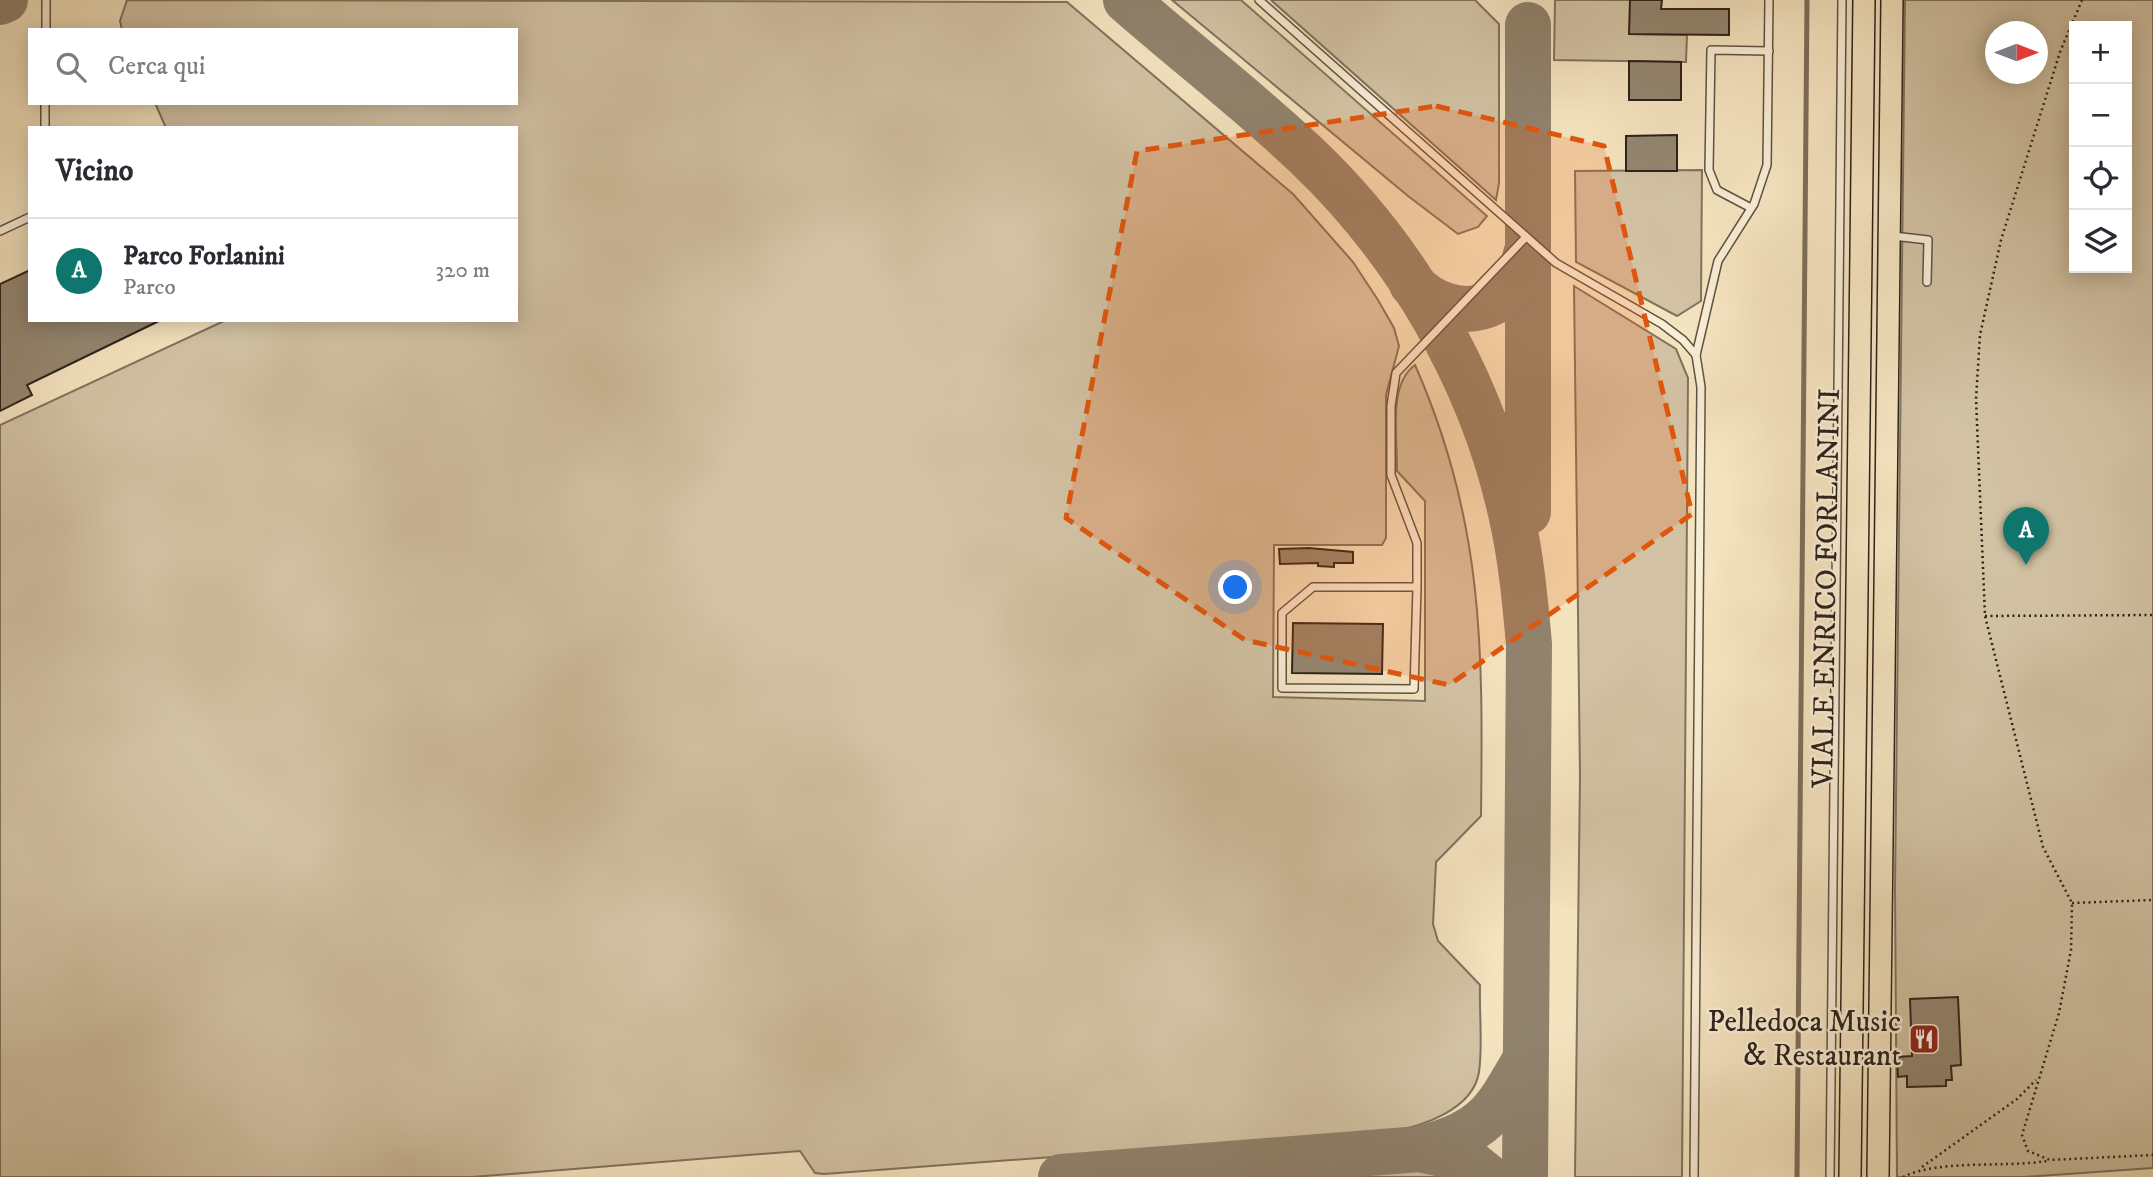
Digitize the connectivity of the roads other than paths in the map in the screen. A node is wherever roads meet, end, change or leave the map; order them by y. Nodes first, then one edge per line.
1 (46, 0) edge
2 (1259, 0) edge
3 (1769, 0) edge
4 (1842, 0) edge
5 (1864, 0) edge
6 (1892, 0) edge
7 (46, 28) edge
8 (1769, 51) junction
9 (45, 105) edge
10 (45, 126) edge
11 (1751, 208) junction
12 (28, 218) edge
13 (0, 230) edge
14 (1889, 236) junction
15 (1527, 237) junction
16 (1927, 282) dead end
17 (1696, 355) junction
18 (1417, 587) junction
19 (1694, 1177) edge
20 (1830, 1177) edge
21 (1850, 1177) edge
22 (1878, 1177) edge

1 - 7 lane
2 - 15 lane
3 - 8 lane
4 - 20 lane
5 - 21 main road, VIALE ENRICO FORLANINI
6 - 14 main road, VIALE ENRICO FORLANINI
8 - 11 lane
8 - 11 lane
9 - 10 lane
11 - 17 lane
12 - 13 lane
14 - 16 lane
14 - 22 main road, VIALE ENRICO FORLANINI
15 - 17 lane
15 - 18 lane
17 - 19 lane
18 - 18 lane

